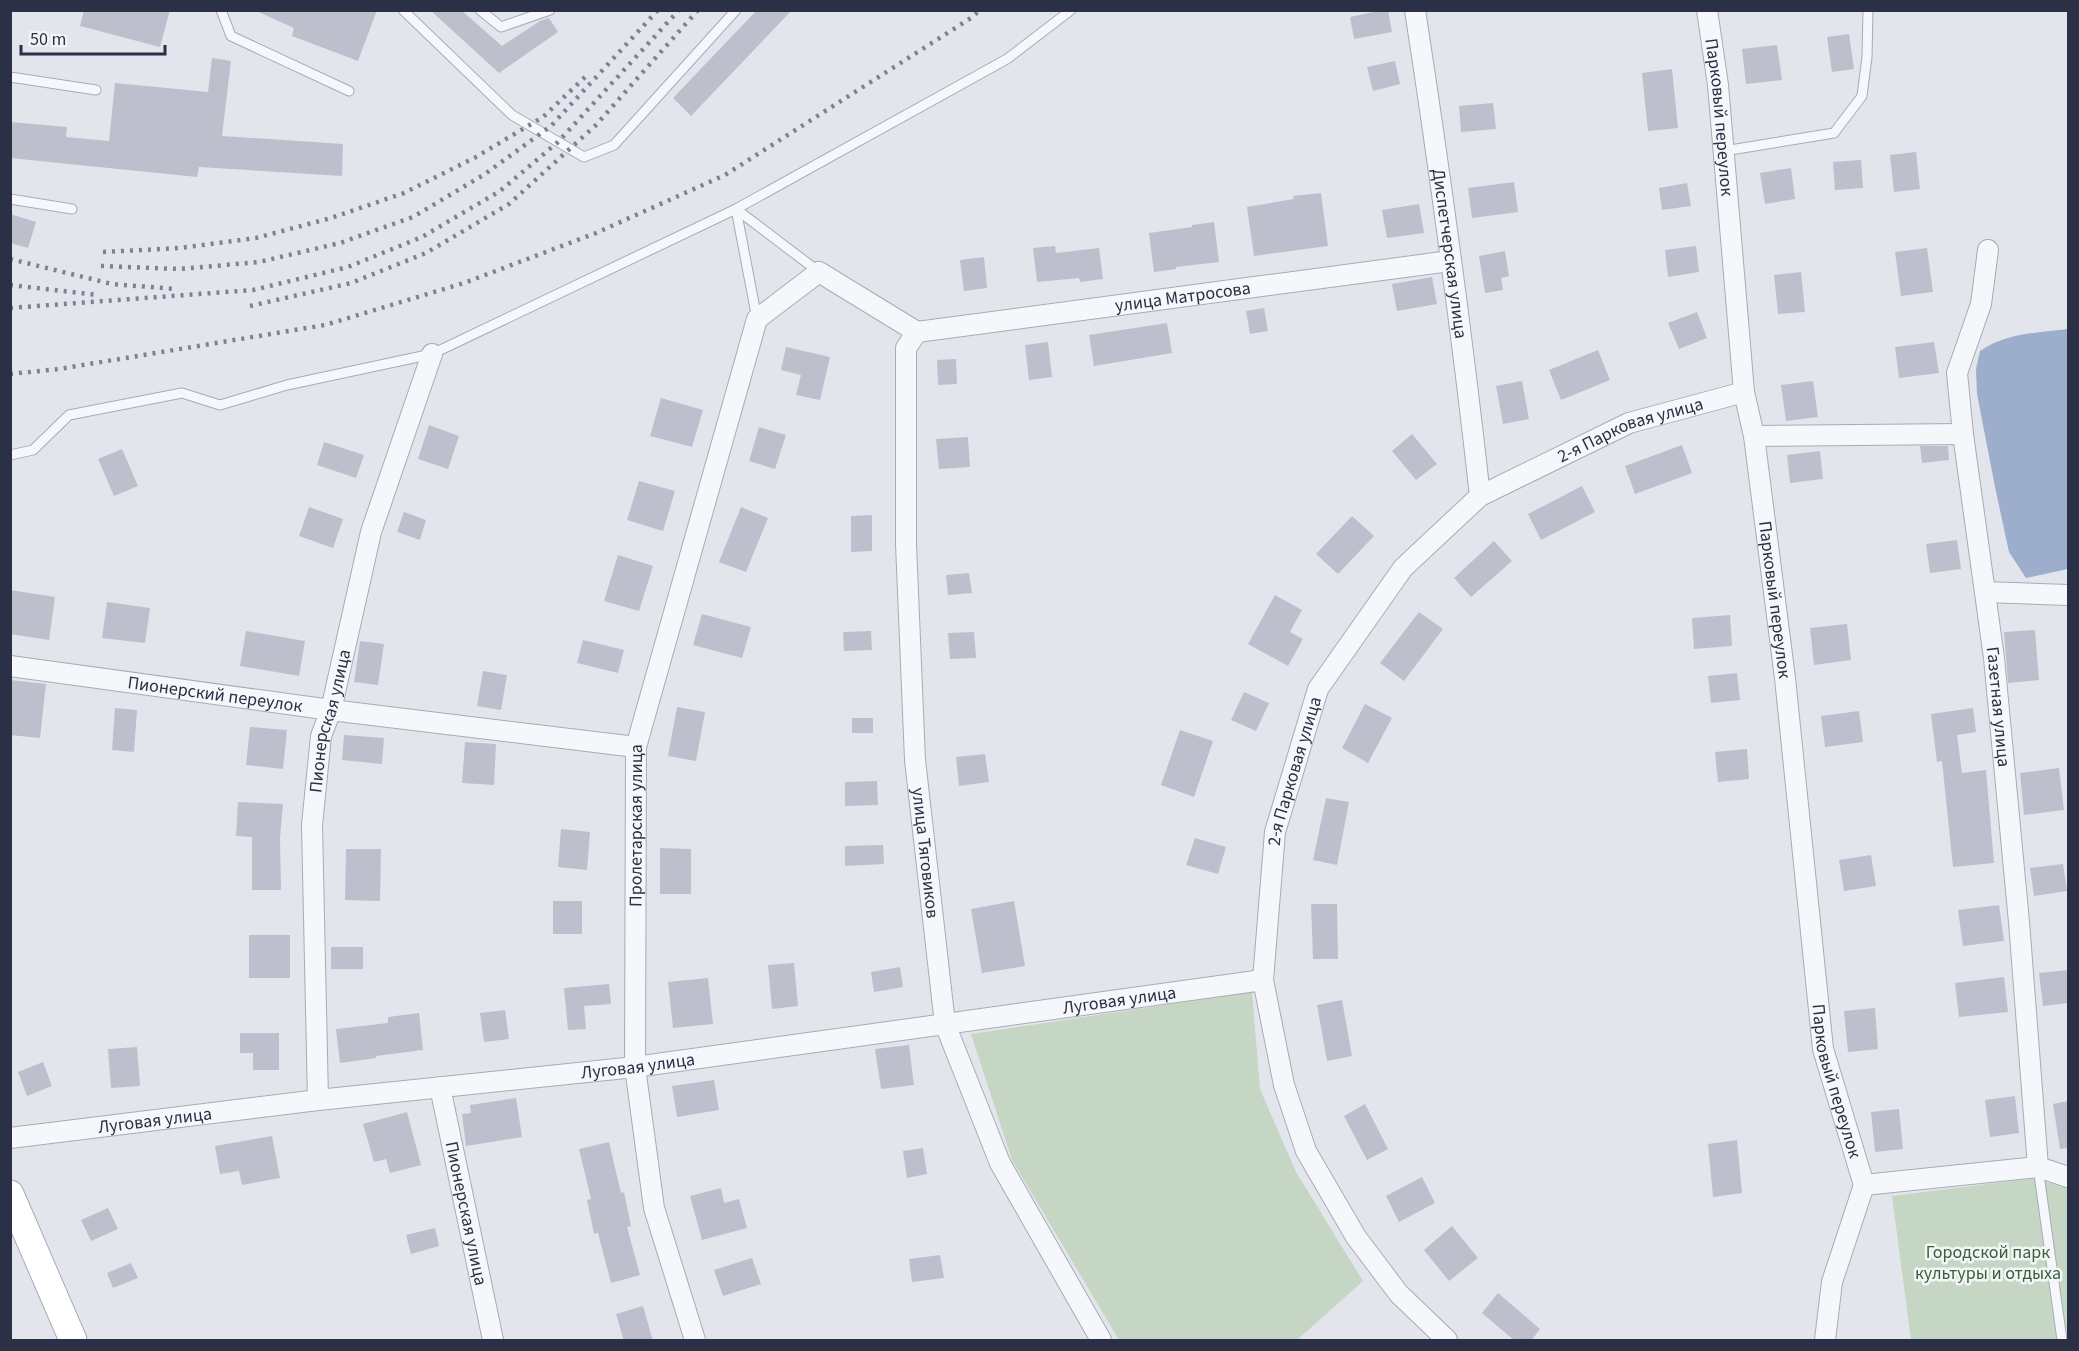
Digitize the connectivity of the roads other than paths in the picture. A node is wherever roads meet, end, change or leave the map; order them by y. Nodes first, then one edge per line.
1 (221, 10) edge
2 (480, 10) edge
3 (550, 10) edge
4 (736, 10) edge
5 (1071, 10) edge
6 (1415, 10) edge
7 (1707, 10) edge
8 (1868, 10) edge
9 (408, 12) edge
10 (10, 77) edge
11 (96, 90) dead end
12 (349, 91) dead end
13 (1724, 151) junction
14 (10, 198) edge
15 (72, 209) dead end
16 (736, 209) junction
17 (1988, 250) dead end
18 (1450, 261) junction
19 (819, 272) junction
20 (757, 319) junction
21 (917, 332) junction
22 (432, 354) junction
23 (1744, 392) junction
24 (1963, 434) junction
25 (1754, 436) junction
26 (10, 455) edge
27 (1480, 496) junction
28 (1985, 592) junction
29 (2068, 595) edge
30 (10, 666) edge
31 (331, 710) junction
32 (636, 747) junction
33 (1263, 980) junction
34 (945, 1024) junction
35 (635, 1067) junction
36 (440, 1087) junction
37 (318, 1100) junction
38 (10, 1138) edge
39 (2038, 1167) junction
40 (2068, 1177) edge
41 (1864, 1185) junction
42 (10, 1194) edge
43 (73, 1341) edge
44 (493, 1341) edge
45 (694, 1341) edge
46 (1101, 1341) edge
47 (1447, 1341) edge
48 (1825, 1341) edge
49 (2062, 1341) edge

1 - 12 lane
2 - 3 lane
4 - 9 lane
5 - 16 lane
6 - 18 street, Диспетчерская улица
7 - 13 street, Парковый переулок
8 - 13 lane
10 - 11 lane
13 - 23 street, Парковый переулок
14 - 15 lane
16 - 19 lane
16 - 20 lane
16 - 22 lane
17 - 24 street, Газетная улица
18 - 21 street, улица Матросова
18 - 27 street, Диспетчерская улица
19 - 20 street
19 - 21 street
20 - 32 street, Пролетарская улица
21 - 34 street, улица Тяговиков
22 - 26 lane
22 - 31 street, Пионерская улица
23 - 25 street, Парковый переулок
23 - 27 street, 2-я Парковая улица
24 - 25 street
24 - 28 street, Газетная улица
25 - 41 street, Парковый переулок
27 - 33 street, 2-я Парковая улица
28 - 29 street
28 - 39 street, Газетная улица
30 - 31 street, Пионерский переулок
31 - 32 street, Пионерский переулок
31 - 37 street, Пионерская улица
32 - 35 street, Пролетарская улица
33 - 34 street, Луговая улица
33 - 47 street, 2-я Парковая улица
34 - 35 street, Луговая улица
34 - 46 street, улица Тяговиков
35 - 36 street, Луговая улица
35 - 45 street, Пролетарская улица
36 - 37 street, Луговая улица
36 - 44 street, Пионерская улица
37 - 38 street, Луговая улица
39 - 40 street
39 - 41 street
39 - 49 lane
41 - 48 street
42 - 43 main road

